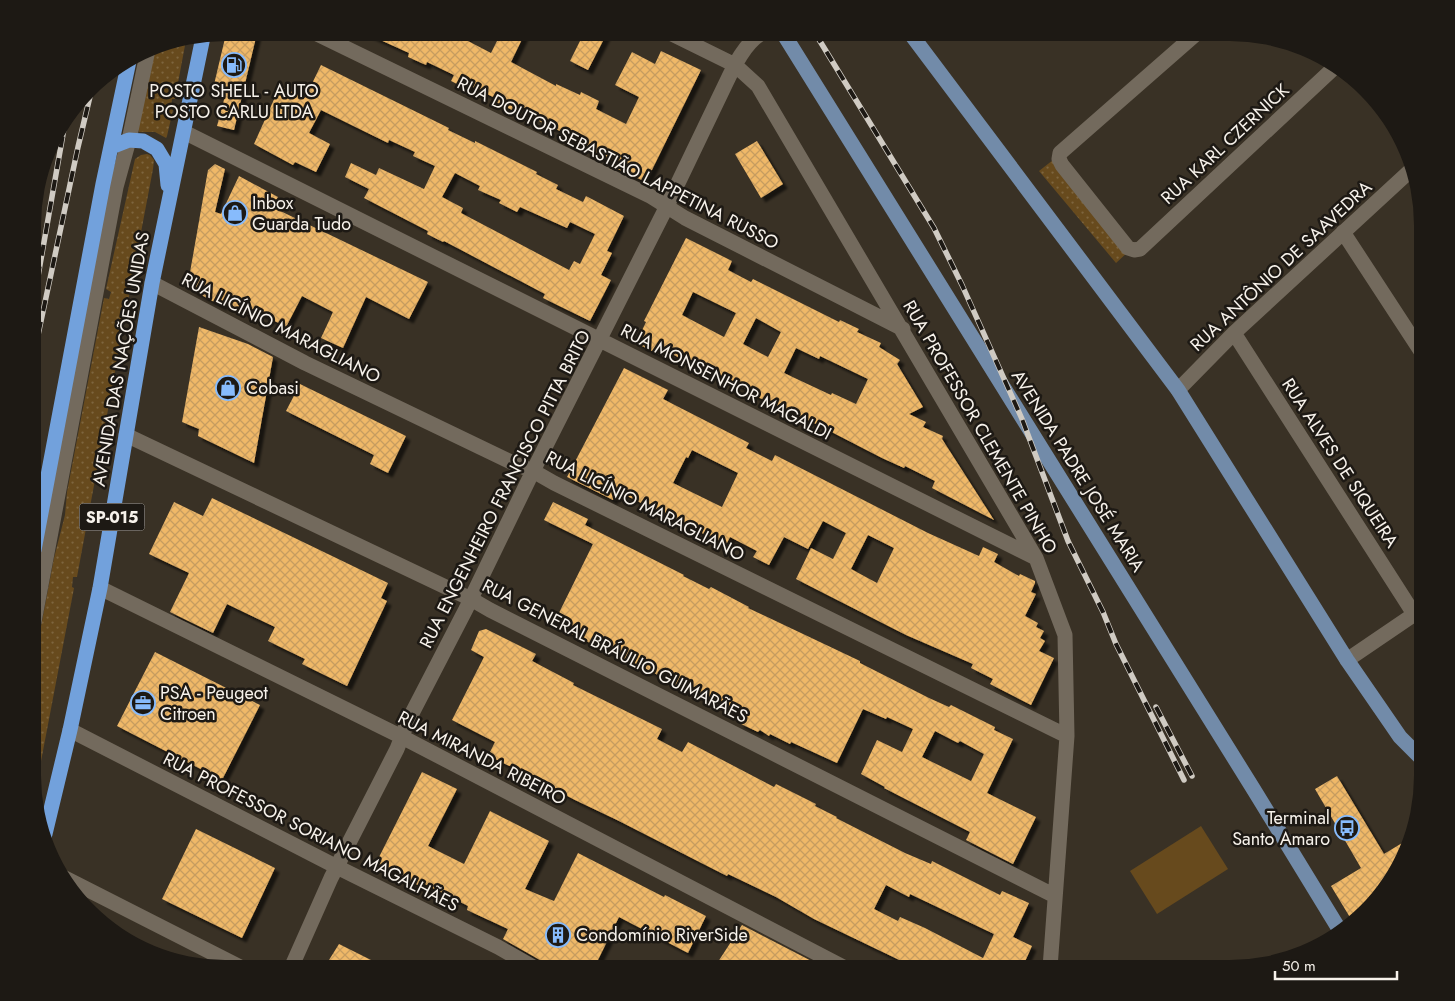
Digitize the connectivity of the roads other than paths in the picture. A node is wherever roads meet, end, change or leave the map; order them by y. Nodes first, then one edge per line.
1 (332, 41) edge
2 (686, 41) edge
3 (753, 41) edge
4 (788, 41) edge
5 (916, 41) edge
6 (1188, 41) edge
7 (202, 43) edge
8 (146, 59) edge
9 (735, 65) junction
10 (127, 69) edge
11 (1331, 71) edge
12 (184, 132) junction
13 (129, 140) junction
14 (111, 147) junction
15 (1406, 174) edge
16 (169, 199) junction
17 (667, 206) junction
18 (1343, 232) junction
19 (152, 283) junction
20 (903, 329) junction
21 (1234, 333) junction
22 (600, 340) junction
23 (1414, 341) edge
24 (1178, 390) junction
25 (126, 436) junction
26 (533, 471) junction
27 (41, 513) edge
28 (1036, 558) junction
29 (41, 585) edge
30 (100, 588) junction
31 (471, 599) junction
32 (1414, 605) edge
33 (1414, 614) edge
34 (1347, 660) junction
35 (70, 730) junction
36 (1067, 736) junction
37 (402, 737) junction
38 (1414, 751) edge
39 (48, 823) edge
40 (337, 867) junction
41 (76, 884) edge
42 (1055, 896) junction
43 (1337, 926) edge
44 (226, 960) edge
45 (295, 960) edge
46 (521, 960) edge
47 (830, 960) edge
48 (1051, 960) edge

1 - 17 street, RUA DOUTOR SEBASTIÃO LAPPETINA RUSSO
2 - 9 street, RUA PROFESSOR CLEMENTE PINHO
3 - 9 street, RUA ENGENHEIRO FRANCISCO PITTA BRITO
4 - 43 main road, AVENIDA PADRE JOSÉ MARIA
5 - 24 main road
6 - 11 street, RUA KARL CZERNICK
7 - 12 highway, AVENIDA DAS NAÇÕES UNIDAS / SP-015
8 - 13 street
9 - 17 street, RUA ENGENHEIRO FRANCISCO PITTA BRITO
9 - 20 street, RUA PROFESSOR CLEMENTE PINHO
10 - 14 highway
12 - 16 highway, AVENIDA DAS NAÇÕES UNIDAS / SP-015
12 - 22 street, RUA MONSENHOR MAGALDI
13 - 14 highway
13 - 16 highway
13 - 29 street
14 - 27 highway
15 - 18 street, RUA ANTÔNIO DE SAAVEDRA
16 - 19 highway, AVENIDA DAS NAÇÕES UNIDAS / SP-015
17 - 20 street, RUA DOUTOR SEBASTIÃO LAPPETINA RUSSO
17 - 22 street, RUA ENGENHEIRO FRANCISCO PITTA BRITO
18 - 21 street, RUA ANTÔNIO DE SAAVEDRA
18 - 23 street
19 - 25 highway, AVENIDA DAS NAÇÕES UNIDAS / SP-015
19 - 26 street, RUA LICÍNIO MARAGLIANO
20 - 28 street, RUA PROFESSOR CLEMENTE PINHO
21 - 24 street, RUA ANTÔNIO DE SAAVEDRA
21 - 32 street, RUA ALVES DE SIQUEIRA
22 - 26 street, RUA ENGENHEIRO FRANCISCO PITTA BRITO
22 - 28 street, RUA MONSENHOR MAGALDI
24 - 34 main road
25 - 30 highway, AVENIDA DAS NAÇÕES UNIDAS / SP-015
25 - 31 street, RUA GENERAL BRÁULIO GUIMARÃES
26 - 31 street, RUA ENGENHEIRO FRANCISCO PITTA BRITO
26 - 36 street, RUA LICÍNIO MARAGLIANO
28 - 36 street, RUA PROFESSOR CLEMENTE PINHO
30 - 35 highway, AVENIDA DAS NAÇÕES UNIDAS / SP-015
30 - 37 street, RUA MIRANDA RIBEIRO
31 - 37 street, RUA ENGENHEIRO FRANCISCO PITTA BRITO
31 - 42 street, RUA GENERAL BRÁULIO GUIMARÃES
33 - 34 street
34 - 38 main road
35 - 39 highway, AVENIDA DAS NAÇÕES UNIDAS / SP-015
35 - 40 street, RUA PROFESSOR SORIANO MAGALHÃES
36 - 42 street, RUA PROFESSOR CLEMENTE PINHO
37 - 40 street, RUA ENGENHEIRO FRANCISCO PITTA BRITO
37 - 47 street, RUA MIRANDA RIBEIRO
40 - 45 street, RUA ENGENHEIRO FRANCISCO PITTA BRITO
40 - 46 street, RUA PROFESSOR SORIANO MAGALHÃES
41 - 44 street
42 - 48 street, RUA PROFESSOR CLEMENTE PINHO

